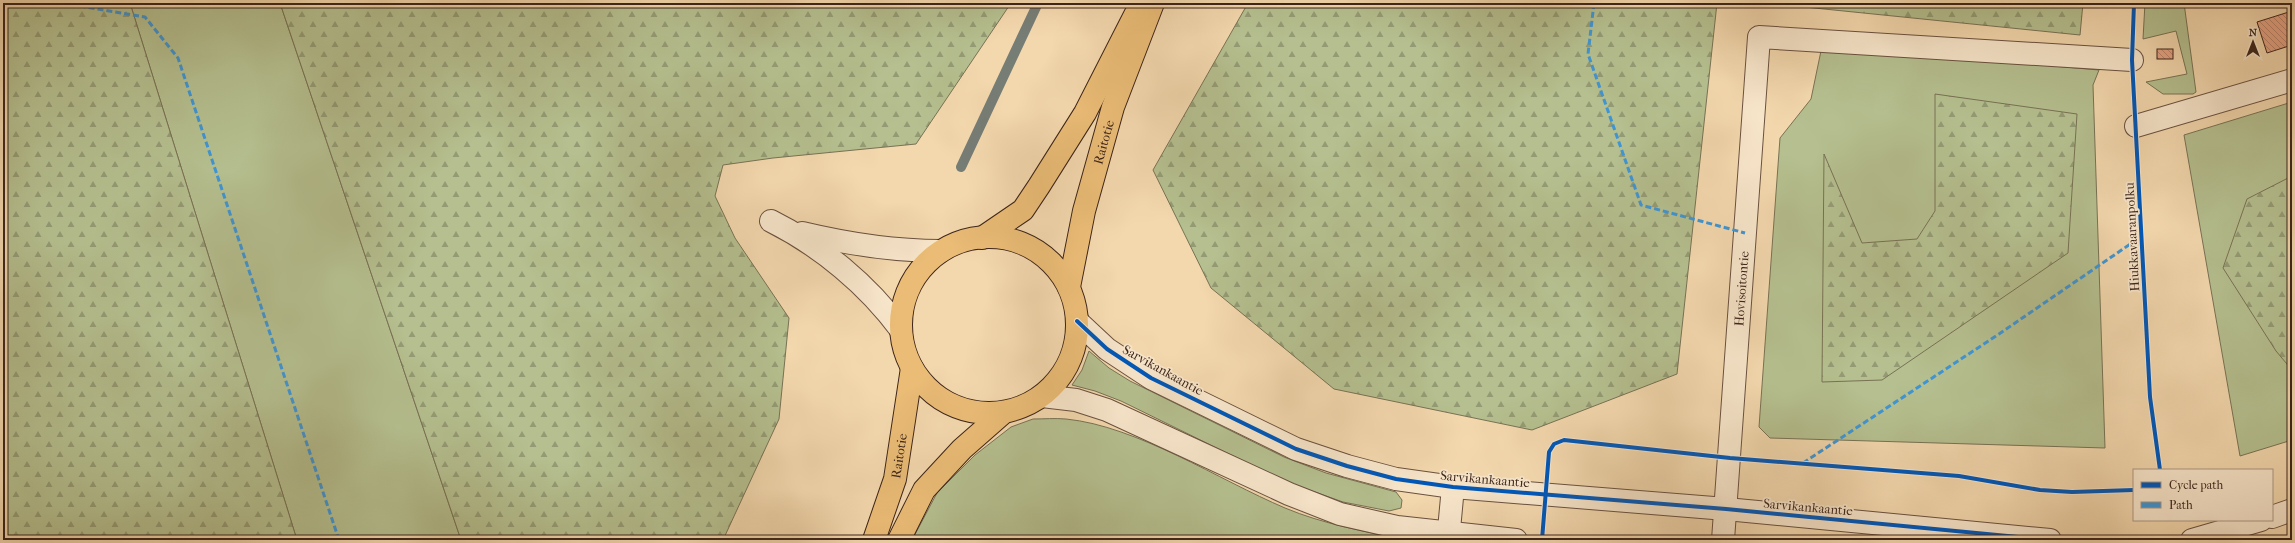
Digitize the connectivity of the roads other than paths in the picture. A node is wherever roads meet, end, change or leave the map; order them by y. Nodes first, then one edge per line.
1 (1141, 3) edge
2 (1153, 3) edge
3 (2132, 60) dead end
4 (2292, 80) edge
5 (2136, 126) dead end
6 (771, 221) dead end
7 (792, 231) junction
8 (982, 238) junction
9 (941, 251) junction
10 (1069, 287) junction
11 (1078, 321) junction
12 (901, 330) junction
13 (912, 368) junction
14 (1042, 396) junction
15 (1003, 413) junction
16 (1453, 487) junction
17 (1726, 509) junction
18 (2292, 510) edge
19 (2273, 517) edge
20 (2258, 521) edge
21 (1448, 537) edge
22 (874, 540) edge
23 (899, 540) edge
24 (1516, 540) edge
25 (1723, 540) edge
26 (2050, 540) edge
27 (2192, 540) edge

1 - 8 main road, Raitotie
2 - 10 main road, Raitotie
3 - 17 street, Hovisoitontie
4 - 5 street
6 - 7 street
7 - 9 street
7 - 12 street
8 - 9 main road
8 - 10 main road
9 - 12 main road
10 - 11 main road
11 - 14 main road
11 - 16 street, Sarvikankaantie
12 - 13 main road
13 - 15 main road
13 - 22 main road, Raitotie
14 - 15 main road
14 - 21 street
15 - 23 main road
16 - 17 street, Sarvikankaantie
16 - 21 street
17 - 25 street, Hovisoitontie
17 - 26 street, Sarvikankaantie
18 - 19 street
20 - 27 street
21 - 24 street

